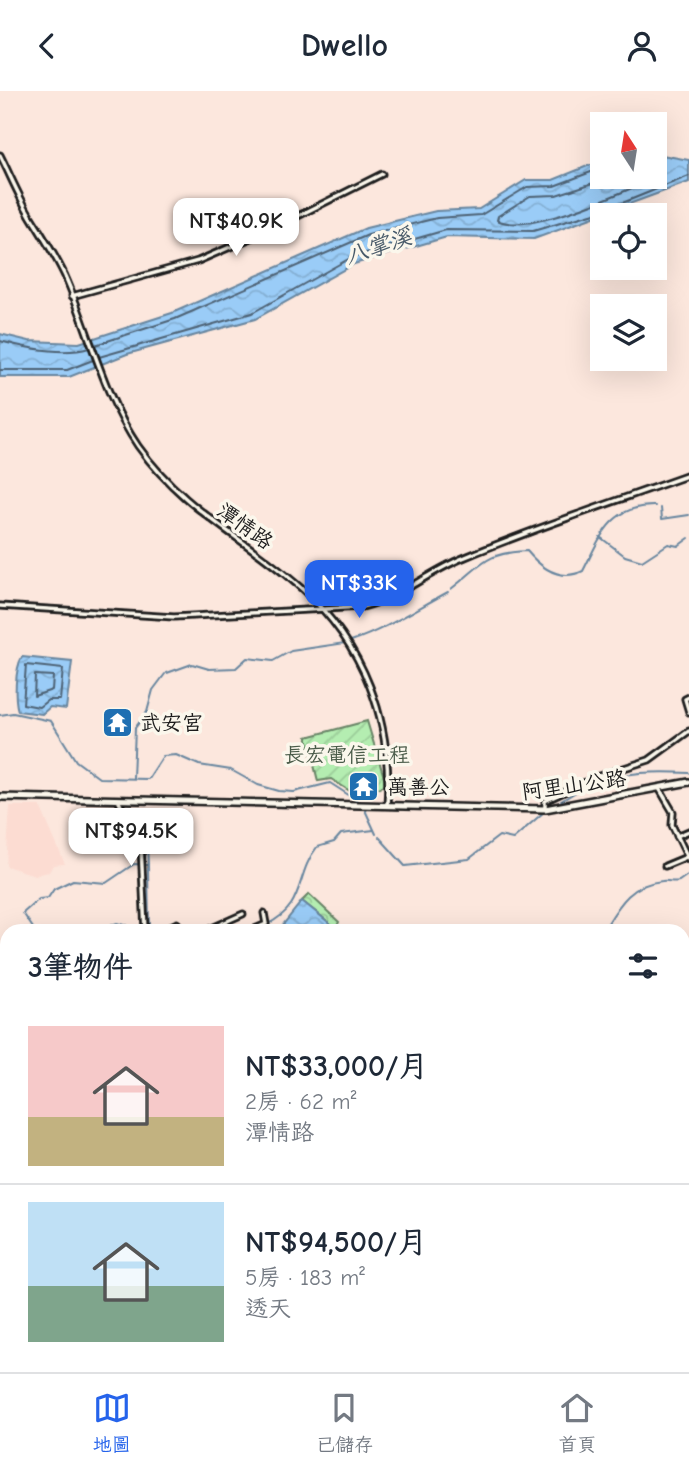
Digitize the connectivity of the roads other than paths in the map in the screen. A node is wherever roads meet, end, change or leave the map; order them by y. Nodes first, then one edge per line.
1 (0, 155) edge
2 (382, 174) dead end
3 (73, 298) junction
4 (689, 475) edge
5 (0, 606) edge
6 (322, 610) junction
7 (689, 697) edge
8 (689, 712) edge
9 (689, 731) edge
10 (689, 782) edge
11 (659, 789) junction
12 (0, 797) edge
13 (119, 801) junction
14 (387, 807) junction
15 (545, 809) junction
16 (689, 831) edge
17 (677, 836) junction
18 (688, 857) edge
19 (665, 866) dead end
20 (264, 913) dead end
21 (243, 914) dead end
22 (145, 924) edge
23 (221, 924) edge
24 (266, 924) edge

1 - 3 street
2 - 3 street
3 - 6 street, 潭情路
4 - 6 street
5 - 6 street
6 - 14 street, 潭情路
7 - 8 street
9 - 15 street
10 - 11 main road, 阿里山公路
11 - 15 main road, 阿里山公路
11 - 17 street
12 - 13 main road, 阿里山公路
13 - 14 main road, 阿里山公路
13 - 22 street
14 - 15 main road, 阿里山公路
16 - 17 street
17 - 18 street
18 - 19 street
20 - 24 street
21 - 23 street

